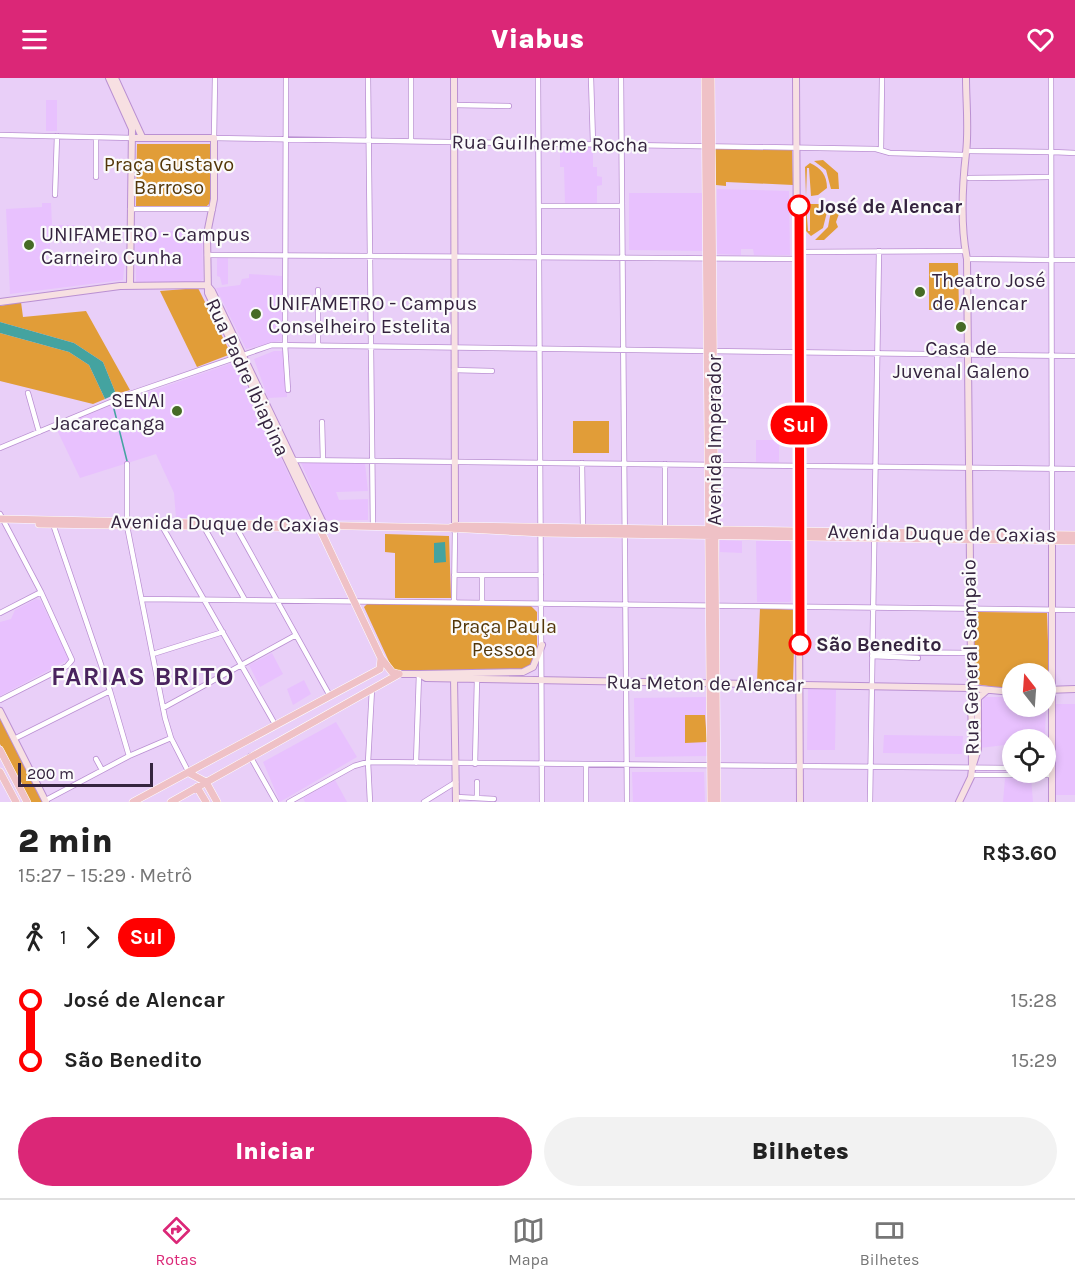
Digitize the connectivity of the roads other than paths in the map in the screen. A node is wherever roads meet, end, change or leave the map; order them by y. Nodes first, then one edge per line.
1 (109, 78) edge
2 (115, 78) edge
3 (215, 78) edge
4 (286, 78) edge
5 (368, 78) edge
6 (411, 78) edge
7 (454, 78) edge
8 (538, 78) edge
9 (591, 78) edge
10 (621, 78) edge
11 (705, 78) edge
12 (711, 78) edge
13 (796, 78) edge
14 (882, 78) edge
15 (966, 78) edge
16 (1051, 78) edge
17 (457, 105) junction
18 (509, 106) dead end
19 (0, 135) edge
20 (57, 136) junction
21 (96, 137) junction
22 (133, 138) junction
23 (142, 138) junction
24 (214, 138) junction
25 (286, 139) junction
26 (369, 140) junction
27 (411, 141) junction
28 (454, 141) junction
29 (539, 142) junction
30 (593, 143) junction
31 (621, 144) junction
32 (709, 146) junction
33 (798, 147) junction
34 (881, 149) junction
35 (967, 153) junction
36 (1075, 153) edge
37 (96, 177) dead end
38 (1047, 177) dead end
39 (969, 178) dead end
40 (55, 195) dead end
41 (539, 206) junction
42 (622, 206) junction
43 (130, 208) junction
44 (213, 209) junction
45 (879, 251) junction
46 (965, 251) junction
47 (207, 255) junction
48 (286, 255) junction
49 (370, 255) junction
50 (454, 256) junction
51 (540, 256) junction
52 (622, 256) junction
53 (798, 256) junction
54 (709, 258) junction
55 (969, 259) dead end
56 (1075, 261) edge
57 (130, 285) junction
58 (207, 285) junction
59 (318, 290) dead end
60 (0, 302) edge
61 (285, 345) junction
62 (318, 345) junction
63 (371, 345) junction
64 (454, 347) junction
65 (540, 349) junction
66 (622, 351) junction
67 (710, 352) junction
68 (798, 352) junction
69 (878, 353) junction
70 (968, 355) junction
71 (240, 356) junction
72 (1051, 356) junction
73 (1075, 356) edge
74 (454, 370) junction
75 (492, 371) dead end
76 (288, 390) dead end
77 (28, 393) dead end
78 (321, 422) dead end
79 (38, 430) junction
80 (0, 448) edge
81 (289, 460) junction
82 (323, 460) junction
83 (371, 460) junction
84 (454, 461) junction
85 (541, 462) junction
86 (582, 463) junction
87 (624, 463) junction
88 (127, 464) dead end
89 (665, 464) junction
90 (711, 464) junction
91 (798, 465) junction
92 (876, 466) junction
93 (969, 467) junction
94 (1051, 469) junction
95 (1075, 469) edge
96 (2, 519) edge
97 (127, 523) junction
98 (52, 524) junction
99 (192, 524) junction
100 (162, 526) junction
101 (204, 527) junction
102 (236, 527) junction
103 (322, 527) junction
104 (373, 527) junction
105 (453, 528) junction
106 (583, 528) junction
107 (665, 529) junction
108 (541, 530) junction
109 (624, 531) junction
110 (711, 533) junction
111 (798, 534) junction
112 (874, 535) junction
113 (1075, 535) edge
114 (969, 537) junction
115 (1052, 538) junction
116 (1075, 541) edge
117 (541, 574) junction
118 (454, 575) junction
119 (482, 575) junction
120 (41, 591) junction
121 (143, 599) junction
122 (205, 599) junction
123 (244, 600) junction
124 (277, 601) junction
125 (354, 601) junction
126 (454, 602) junction
127 (482, 603) junction
128 (542, 603) junction
129 (625, 603) junction
130 (712, 605) junction
131 (798, 606) junction
132 (873, 607) junction
133 (970, 609) junction
134 (1052, 610) junction
135 (1075, 610) edge
136 (0, 613) edge
137 (223, 632) junction
138 (296, 635) junction
139 (542, 645) junction
140 (971, 652) junction
141 (153, 654) junction
142 (872, 654) junction
143 (381, 658) junction
144 (918, 658) dead end
145 (1050, 663) edge
146 (243, 665) junction
147 (399, 674) junction
148 (419, 674) junction
149 (454, 678) junction
150 (477, 679) junction
151 (542, 680) junction
152 (626, 682) junction
153 (713, 683) junction
154 (799, 685) junction
155 (872, 686) junction
156 (970, 688) junction
157 (372, 689) junction
158 (1056, 689) edge
159 (1075, 689) edge
160 (110, 691) junction
161 (987, 691) junction
162 (1002, 692) edge
163 (330, 696) junction
164 (0, 700) edge
165 (163, 708) junction
166 (0, 711) edge
167 (276, 726) junction
168 (171, 738) junction
169 (14, 739) junction
170 (0, 750) edge
171 (129, 756) junction
172 (250, 756) junction
173 (96, 759) dead end
174 (368, 762) junction
175 (416, 763) junction
176 (456, 764) junction
177 (475, 764) junction
178 (542, 765) junction
179 (586, 766) junction
180 (627, 766) junction
181 (714, 767) junction
182 (799, 768) junction
183 (871, 769) junction
184 (1002, 769) edge
185 (102, 770) junction
186 (0, 772) edge
187 (971, 772) junction
188 (1002, 772) edge
189 (189, 773) junction
190 (206, 782) junction
191 (456, 782) junction
192 (477, 782) dead end
193 (1051, 783) edge
194 (197, 787) junction
195 (477, 798) junction
196 (456, 799) edge
197 (494, 799) dead end
198 (46, 801) edge
199 (15, 802) edge
200 (27, 802) edge
201 (133, 802) edge
202 (171, 802) edge
203 (206, 802) edge
204 (217, 802) edge
205 (276, 802) edge
206 (289, 802) edge
207 (370, 802) edge
208 (424, 802) edge
209 (542, 802) edge
210 (586, 802) edge
211 (627, 802) edge
212 (711, 802) edge
213 (717, 802) edge
214 (800, 802) edge
215 (870, 802) edge
216 (959, 802) edge
217 (1052, 802) edge

1 - 22 street
2 - 23 street
3 - 24 street
4 - 25 street
5 - 26 street
6 - 27 street
7 - 17 street
8 - 29 street
9 - 30 street
10 - 31 street
11 - 32 main road, Avenida Imperador
12 - 32 main road, Avenida Imperador
13 - 33 street
14 - 34 street
15 - 35 street, Rua General Sampaio
16 - 72 street
17 - 18 street
17 - 28 street
19 - 20 street
20 - 21 street
20 - 40 street
21 - 22 street
21 - 37 street
22 - 23 street, Rua Guilherme Rocha
22 - 43 street
23 - 24 street, Rua Guilherme Rocha
24 - 25 street, Rua Guilherme Rocha
24 - 44 street
25 - 26 street, Rua Guilherme Rocha
25 - 48 street
26 - 27 street, Rua Guilherme Rocha
26 - 49 street
27 - 28 street, Rua Guilherme Rocha
28 - 29 street, Rua Guilherme Rocha
28 - 50 street
29 - 30 street, Rua Guilherme Rocha
29 - 41 street
30 - 31 street, Rua Guilherme Rocha
31 - 32 street, Rua Guilherme Rocha
31 - 42 street
32 - 33 street, Rua Guilherme Rocha
32 - 54 main road, Avenida Imperador
33 - 34 street, Rua Guilherme Rocha
33 - 53 street
34 - 35 street, Rua Guilherme Rocha
35 - 36 street, Rua Guilherme Rocha
35 - 46 street, Rua General Sampaio
38 - 39 street
41 - 42 street
41 - 51 street
42 - 52 street
43 - 44 street
43 - 57 street
44 - 47 street
45 - 46 street
45 - 53 street
45 - 69 street
46 - 70 street, Rua General Sampaio
47 - 48 street
47 - 58 street
48 - 49 street
48 - 61 street
49 - 50 street
49 - 63 street
50 - 51 street
50 - 64 street
51 - 52 street
51 - 65 street
52 - 54 street
52 - 66 street
53 - 54 street
53 - 68 street
54 - 67 main road, Avenida Imperador
55 - 56 street
57 - 58 street
57 - 60 street
58 - 71 street, Rua Padre Ibiapina
59 - 62 street
61 - 62 street
61 - 71 street
61 - 76 street
62 - 63 street
63 - 64 street
63 - 83 street
64 - 65 street
64 - 74 street
65 - 66 street
65 - 85 street
66 - 67 street
66 - 87 street
67 - 68 street
67 - 90 main road, Avenida Imperador
68 - 69 street
68 - 91 street
69 - 70 street
69 - 92 street
70 - 72 street
70 - 93 street, Rua General Sampaio
71 - 79 street
71 - 81 street, Rua Padre Ibiapina
72 - 73 street
72 - 94 street
74 - 75 street
74 - 84 street
77 - 79 street
78 - 82 street
79 - 80 street
81 - 82 street
81 - 103 street, Rua Padre Ibiapina
82 - 83 street
83 - 84 street
83 - 104 street
84 - 85 street
84 - 105 street
85 - 86 street
85 - 108 street
86 - 87 street
86 - 106 street
87 - 89 street
87 - 109 street
88 - 97 street
89 - 90 street
89 - 107 street
90 - 91 street
90 - 110 main road, Avenida Imperador
91 - 92 street
91 - 111 street
92 - 93 street
92 - 112 street
93 - 94 street
93 - 114 street, Rua General Sampaio
94 - 95 street
94 - 115 street
96 - 97 main road, Avenida Duque de Caxias
96 - 98 main road, Avenida Duque de Caxias
96 - 120 street
97 - 98 main road, Avenida Duque de Caxias
97 - 99 main road, Avenida Duque de Caxias
97 - 100 main road, Avenida Duque de Caxias
97 - 121 street
98 - 160 street
99 - 100 main road, Avenida Duque de Caxias
99 - 101 main road, Avenida Duque de Caxias
99 - 103 main road, Avenida Duque de Caxias
100 - 122 street
101 - 102 main road, Avenida Duque de Caxias
101 - 123 street
102 - 103 main road, Avenida Duque de Caxias
102 - 124 street
103 - 104 main road, Avenida Duque de Caxias
103 - 125 main road, Rua Padre Ibiapina
104 - 105 main road, Avenida Duque de Caxias
105 - 108 main road, Avenida Duque de Caxias
105 - 118 street
106 - 108 main road, Avenida Duque de Caxias
106 - 109 main road, Avenida Duque de Caxias
107 - 109 main road, Avenida Duque de Caxias
107 - 110 main road, Avenida Duque de Caxias
108 - 109 main road, Avenida Duque de Caxias
108 - 117 street
109 - 110 main road, Avenida Duque de Caxias
109 - 129 street
110 - 111 main road, Avenida Duque de Caxias
110 - 130 main road, Avenida Imperador
111 - 112 main road, Avenida Duque de Caxias
111 - 131 street
112 - 114 main road, Avenida Duque de Caxias
112 - 132 street
113 - 115 main road, Avenida Duque de Caxias
114 - 115 main road, Avenida Duque de Caxias
114 - 133 street, Rua General Sampaio
115 - 116 main road, Avenida Duque de Caxias
115 - 134 street
117 - 119 street
117 - 128 street
118 - 119 street
118 - 126 street
119 - 127 street
120 - 136 street
120 - 164 street
121 - 122 street
121 - 141 street
122 - 123 street
122 - 137 street
123 - 124 street
124 - 125 street
124 - 138 street
125 - 126 street
125 - 143 main road, Rua Padre Ibiapina
126 - 127 street
127 - 128 street
128 - 129 street
128 - 139 street
129 - 130 street
129 - 152 street
130 - 131 street
130 - 153 main road, Avenida Imperador
131 - 132 street
131 - 154 street
132 - 133 street
132 - 142 street
133 - 134 street
133 - 140 street, Rua General Sampaio
134 - 135 street
134 - 145 street
137 - 141 street
137 - 146 street
138 - 146 street
138 - 163 street
139 - 148 street
139 - 151 street
140 - 142 street
140 - 156 street, Rua General Sampaio
141 - 165 street
142 - 144 street
142 - 155 street
143 - 147 main road, Rua Padre Ibiapina
143 - 163 main road
146 - 165 street
146 - 167 street
147 - 148 street, Rua Meton de Alencar
147 - 157 main road
148 - 149 street, Rua Meton de Alencar
148 - 175 street
149 - 150 street, Rua Meton de Alencar
149 - 176 street
150 - 151 street, Rua Meton de Alencar
150 - 177 street
151 - 152 street, Rua Meton de Alencar
151 - 178 street
152 - 153 street, Rua Meton de Alencar
152 - 180 street
153 - 154 street, Rua Meton de Alencar
153 - 181 main road, Avenida Imperador
154 - 155 street, Rua Meton de Alencar
154 - 182 street
155 - 156 street, Rua Meton de Alencar
155 - 183 street
156 - 161 street, Rua Meton de Alencar
156 - 187 street, Rua General Sampaio
157 - 172 main road
157 - 174 street
158 - 159 street
160 - 169 street
160 - 171 street
161 - 162 street, Rua Meton de Alencar
161 - 187 street
163 - 167 main road
165 - 168 street
166 - 169 street
167 - 189 main road
168 - 171 street
168 - 189 street
169 - 198 street
170 - 200 main road
171 - 185 street
172 - 190 main road
172 - 205 street
173 - 185 street
174 - 175 street
174 - 206 street
174 - 207 street
175 - 176 street
176 - 177 street
176 - 191 street
177 - 178 street
178 - 179 street
178 - 209 street
179 - 180 street
179 - 210 street
180 - 181 street
180 - 211 street
181 - 182 street
181 - 212 main road, Avenida Imperador
181 - 213 main road, Avenida Imperador
182 - 183 street
182 - 214 street
183 - 187 street
183 - 215 street
184 - 187 street
185 - 198 street
186 - 199 main road
187 - 188 street
187 - 216 street
189 - 190 main road
189 - 201 main road
190 - 194 main road
190 - 204 main road
191 - 196 street
191 - 208 street
192 - 195 street
193 - 217 street
194 - 202 main road
194 - 203 main road
195 - 196 street
195 - 197 street

